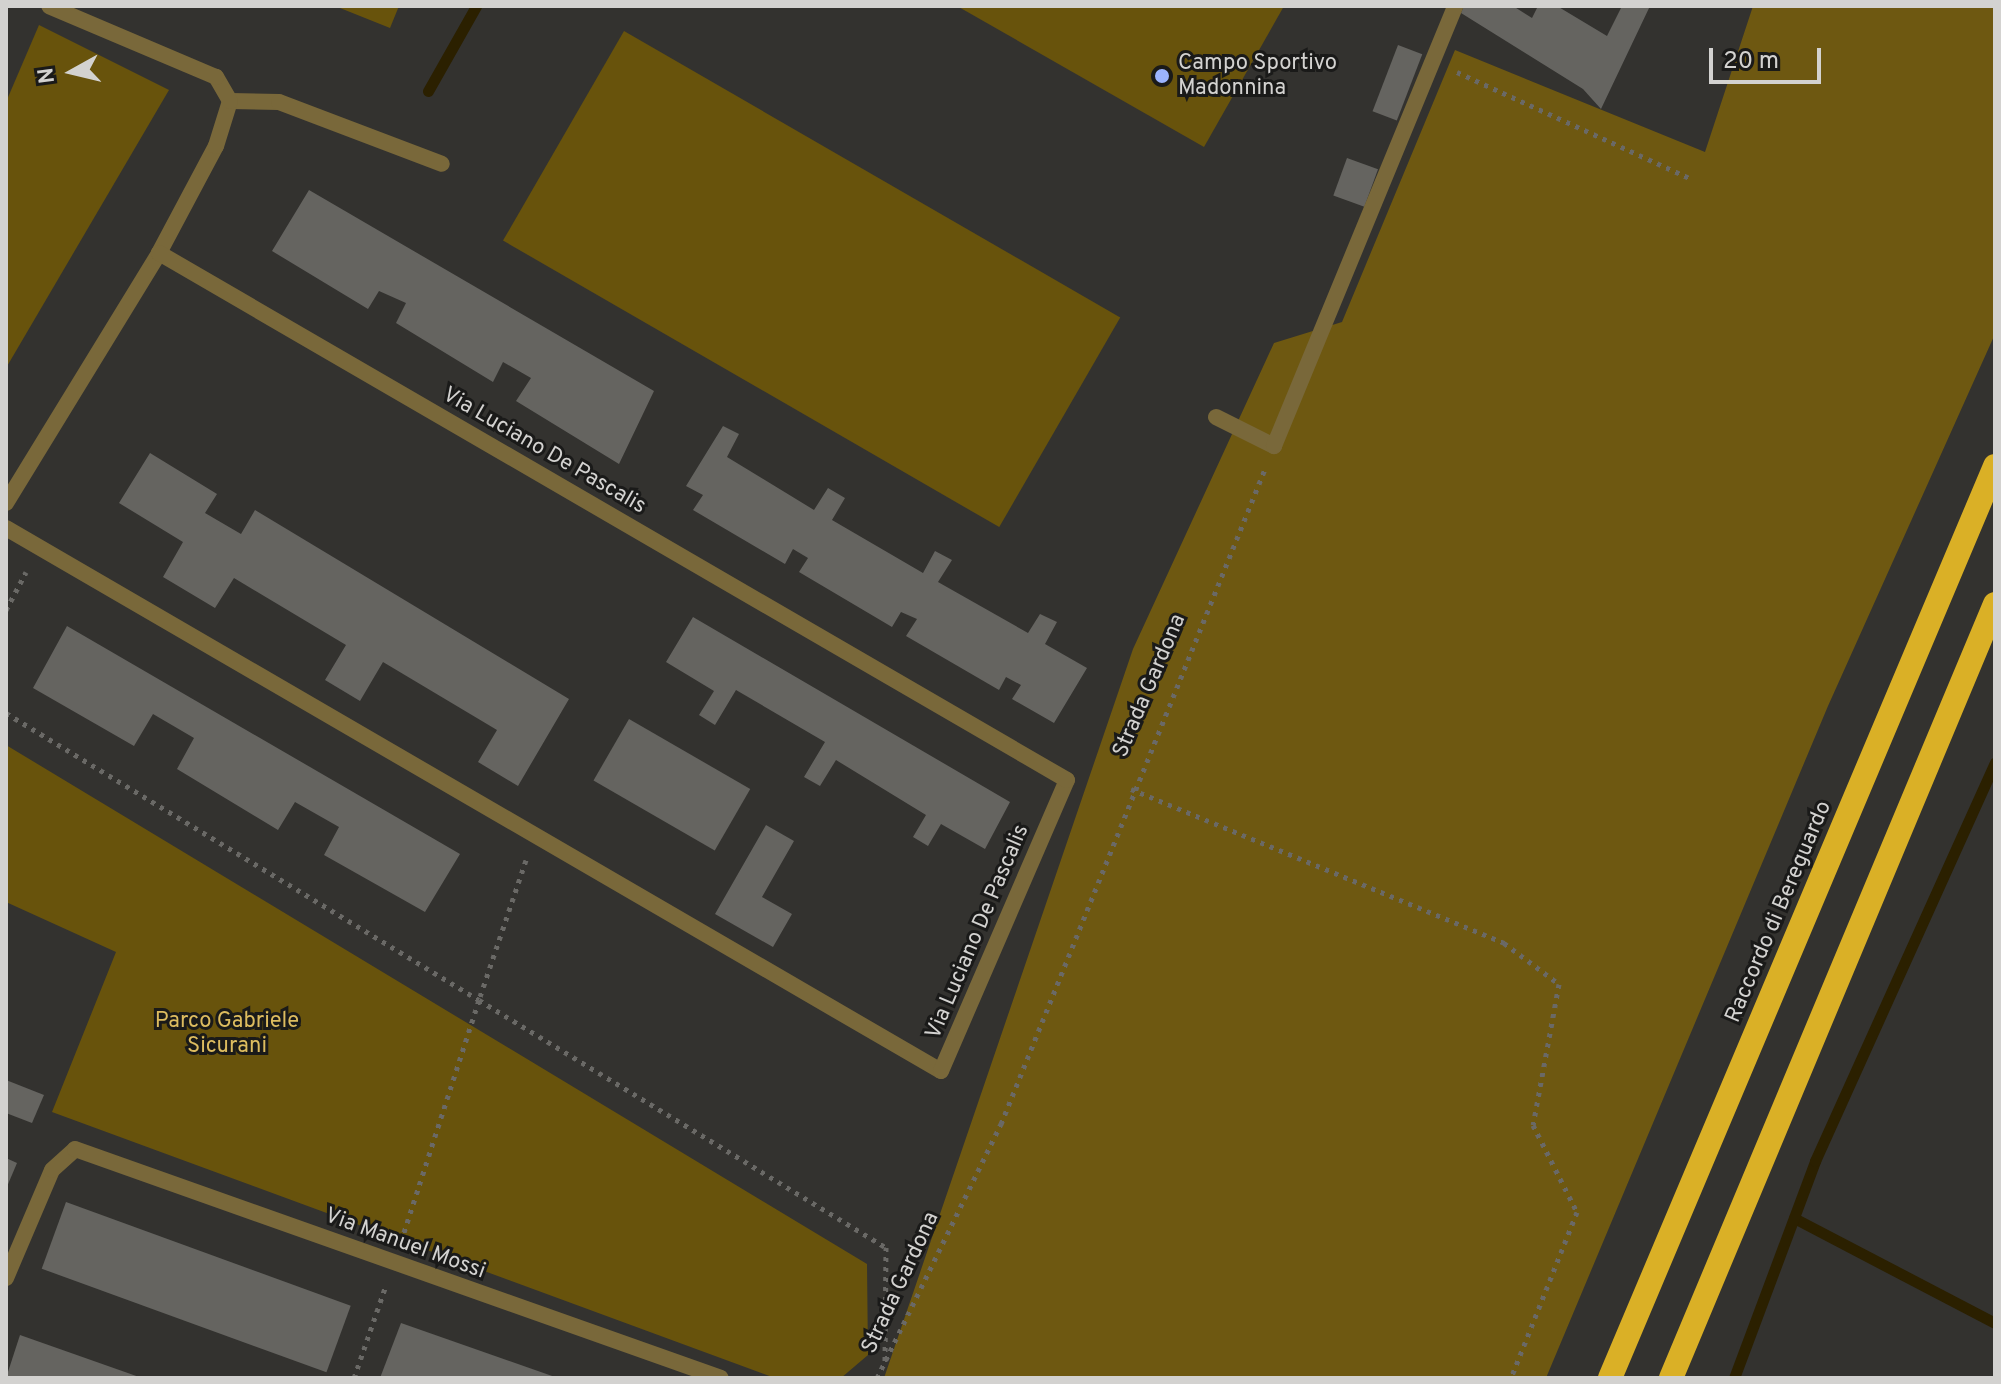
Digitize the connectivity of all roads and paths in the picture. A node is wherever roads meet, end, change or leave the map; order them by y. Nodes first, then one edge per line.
1 (49, 6) edge
2 (1455, 6) edge
3 (1434, 62) junction
4 (230, 101) junction
5 (442, 164) dead end
6 (1690, 178) dead end
7 (159, 253) junction
8 (1216, 417) dead end
9 (1274, 446) junction
10 (1995, 466) edge
11 (6, 503) edge
12 (6, 528) edge
13 (30, 575) dead end
14 (1995, 604) edge
15 (6, 610) edge
16 (6, 713) edge
17 (1131, 789) junction
18 (535, 835) junction
19 (479, 1000) junction
20 (399, 1247) dead end
21 (6, 1278) edge
22 (383, 1295) dead end
23 (885, 1370) junction
24 (354, 1378) edge
25 (721, 1378) edge
26 (877, 1378) edge
27 (1511, 1378) edge
28 (1610, 1378) edge
29 (1671, 1378) edge

1 - 4 street
2 - 3 street
3 - 6 path
3 - 9 street
4 - 5 street
4 - 7 street
7 - 11 street
7 - 18 street, Via Luciano De Pascalis
8 - 9 street
9 - 17 path, Strada Gardona
10 - 28 highway, Raccordo di Bereguardo
12 - 18 street, Via Luciano De Pascalis
13 - 15 path
14 - 29 highway
16 - 19 path
17 - 23 path, Strada Gardona
17 - 27 path
18 - 19 path
19 - 20 path
19 - 23 path
21 - 25 street, Via Manuel Mossi
22 - 24 path
23 - 26 path, Strada Gardona

